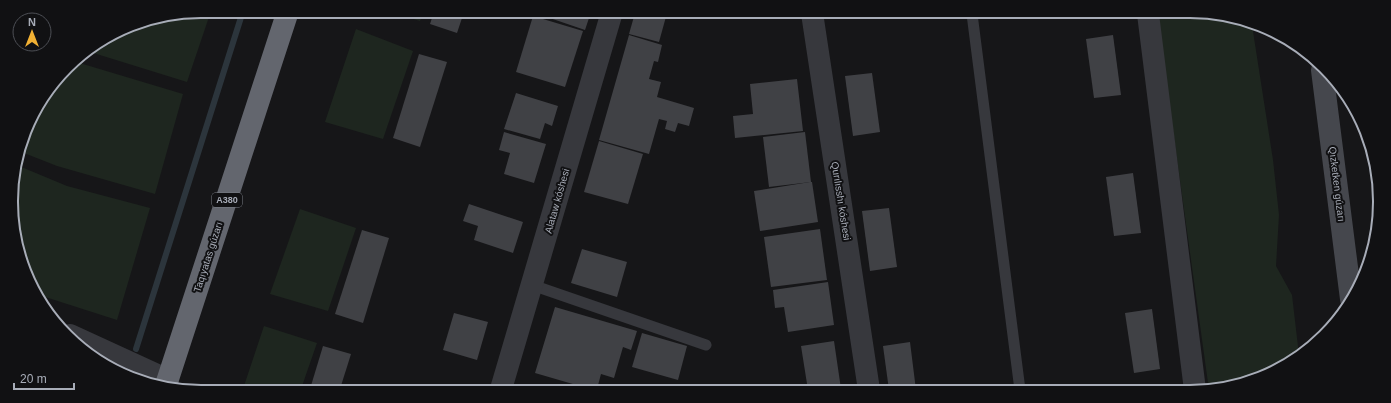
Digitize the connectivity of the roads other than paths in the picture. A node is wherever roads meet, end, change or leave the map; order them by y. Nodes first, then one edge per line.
1 (286, 18) edge
2 (610, 18) edge
3 (813, 18) edge
4 (973, 18) edge
5 (1148, 18) edge
6 (1323, 76) edge
7 (532, 285) junction
8 (1350, 290) edge
9 (83, 341) edge
10 (706, 345) dead end
11 (159, 380) edge
12 (168, 381) edge
13 (502, 385) edge
14 (868, 385) edge
15 (1019, 385) edge
16 (1194, 385) edge

1 - 12 highway, Taqıyatas gúzarı / A380
2 - 7 street, Alataw kóshesi
3 - 14 street, Qurılısshı kóshesi
4 - 15 lane
5 - 16 street
6 - 8 street, Qızketken gúzarı
7 - 10 lane
7 - 13 street, Alataw kóshesi
9 - 11 street

